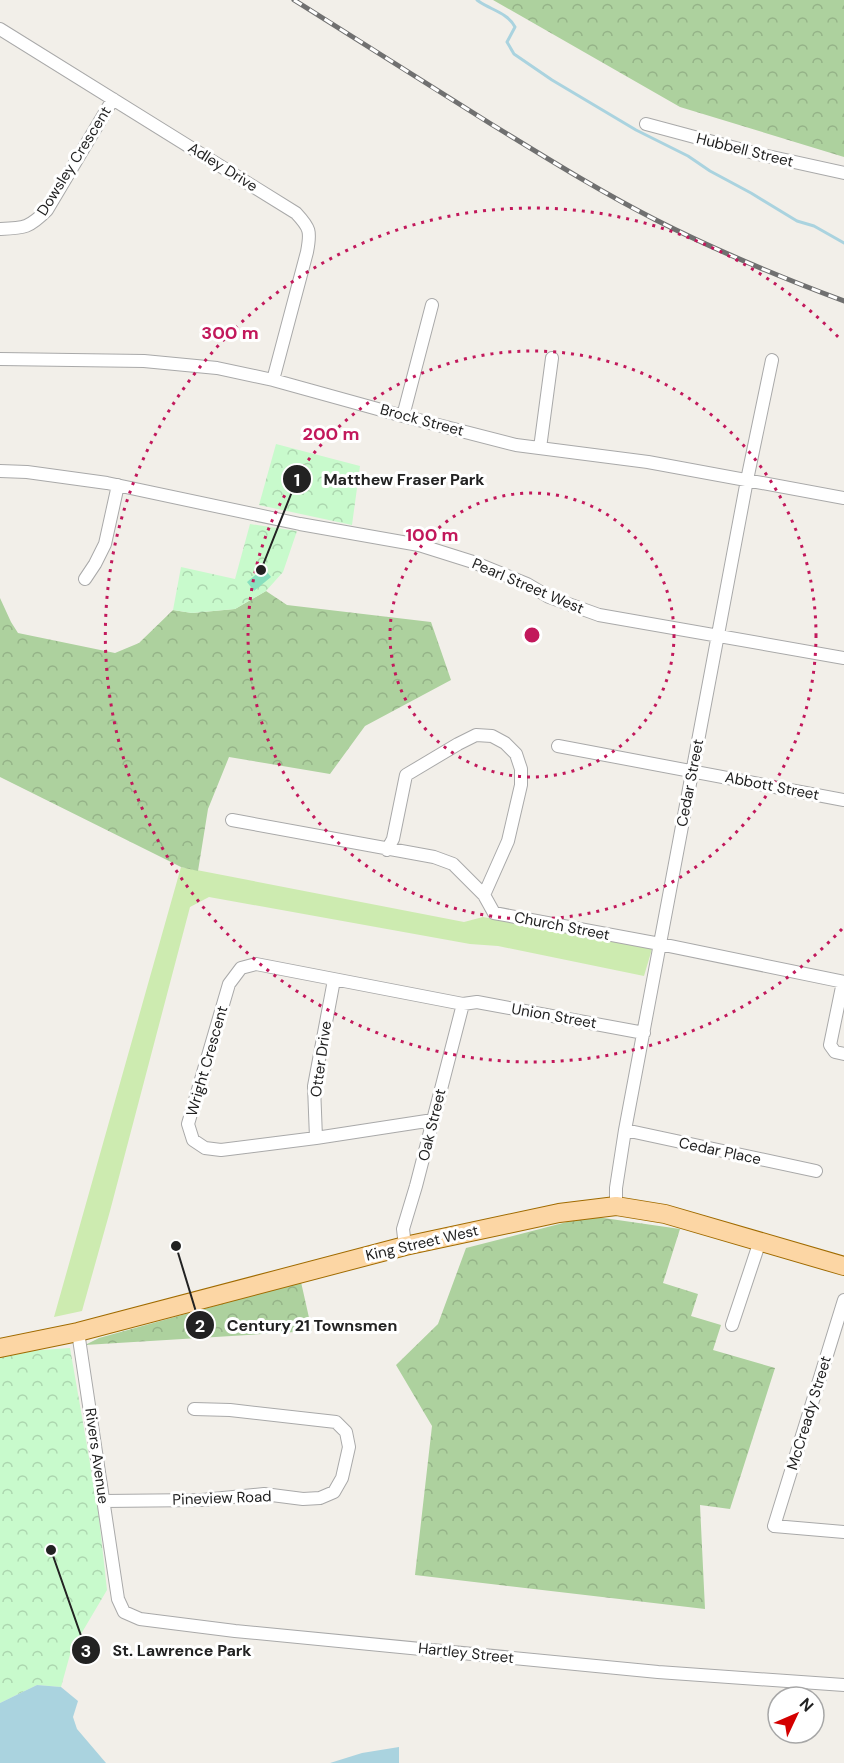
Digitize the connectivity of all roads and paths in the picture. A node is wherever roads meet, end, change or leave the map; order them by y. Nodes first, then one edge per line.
1 (0, 29) edge
2 (113, 99) junction
3 (646, 124) dead end
4 (844, 172) edge
5 (0, 229) edge
6 (432, 305) dead end
7 (0, 358) edge
8 (552, 358) dead end
9 (772, 360) dead end
10 (273, 380) junction
11 (403, 417) junction
12 (540, 448) junction
13 (0, 471) edge
14 (747, 480) junction
15 (118, 485) junction
16 (844, 498) edge
17 (85, 579) dead end
18 (718, 635) junction
19 (844, 658) edge
20 (558, 746) dead end
21 (692, 771) junction
22 (844, 800) edge
23 (232, 820) dead end
24 (387, 850) junction
25 (484, 895) junction
26 (660, 944) junction
27 (334, 980) junction
28 (843, 982) edge
29 (463, 1004) junction
30 (644, 1033) junction
31 (844, 1054) edge
32 (433, 1120) junction
33 (625, 1130) junction
34 (316, 1138) junction
35 (816, 1171) dead end
36 (616, 1206) junction
37 (760, 1241) junction
38 (405, 1245) junction
39 (844, 1266) edge
40 (844, 1300) edge
41 (732, 1324) dead end
42 (78, 1332) junction
43 (0, 1348) edge
44 (194, 1409) dead end
45 (103, 1501) junction
46 (844, 1532) edge
47 (115, 1580) joint
48 (844, 1685) edge

1 - 2 street, Adley Drive
2 - 5 street, Dowsley Crescent
2 - 10 street, Adley Drive
3 - 4 street, Hubbell Street
6 - 11 street
7 - 10 street, Brock Street
8 - 12 street
9 - 14 street, Cedar Street
10 - 11 street, Brock Street
11 - 12 street, Brock Street
12 - 14 street, Brock Street
13 - 15 street, Pearl Street West
14 - 16 street, Brock Street
14 - 18 street, Cedar Street
15 - 17 street
15 - 18 street, Pearl Street West
18 - 19 street, Pearl Street West
18 - 21 street, Cedar Street
20 - 21 street, Abbott Street
21 - 22 street, Abbott Street
21 - 26 street, Cedar Street
23 - 24 street, Church Street
24 - 25 street, Church Street
24 - 25 street
25 - 26 street, Church Street
26 - 28 street, Church Street
26 - 30 street, Cedar Street
27 - 29 street, Wright Crescent
27 - 34 street, Otter Drive
27 - 34 street, Wright Crescent
28 - 31 street
29 - 30 street, Union Street
29 - 32 street, Oak Street
30 - 33 street, Cedar Street
32 - 34 street, Wright Crescent
32 - 38 street, Oak Street
33 - 35 street, Cedar Place
33 - 36 street, Cedar Street
36 - 37 main road, King Street West
36 - 38 main road, King Street West
37 - 39 main road, King Street West
37 - 41 street
38 - 42 main road, King Street West
40 - 46 street, McCready Street
42 - 43 main road, King Street West
42 - 45 street, Rivers Avenue
44 - 45 street, Pineview Road
45 - 47 street, Rivers Avenue
47 - 48 street, Hartley Street

